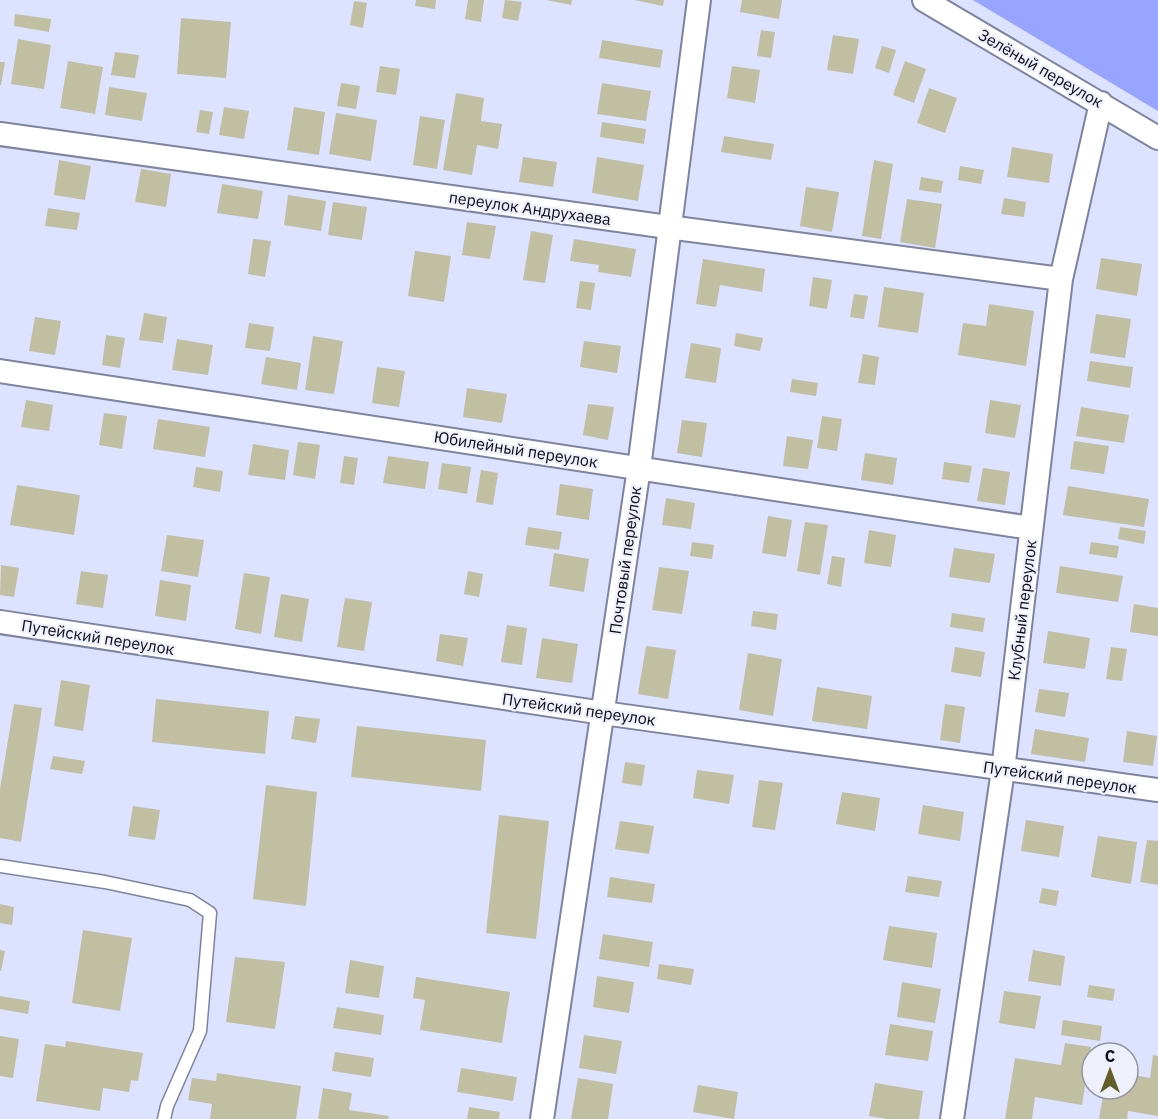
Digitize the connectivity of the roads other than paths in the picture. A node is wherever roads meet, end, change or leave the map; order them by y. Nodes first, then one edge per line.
1 (699, 0) edge
2 (924, 0) edge
3 (1101, 103) junction
4 (0, 134) edge
5 (1158, 138) edge
6 (668, 227) junction
7 (1061, 279) junction
8 (0, 371) edge
9 (639, 468) junction
10 (1031, 528) junction
11 (0, 622) edge
12 (603, 712) junction
13 (1003, 770) junction
14 (1158, 790) edge
15 (0, 866) edge
16 (164, 1119) edge
17 (542, 1119) edge
18 (952, 1119) edge

1 - 6 street, Почтовый переулок
2 - 3 street, Зелёный переулок
3 - 5 street, Зелёный переулок
3 - 7 street, Клубный переулок
4 - 6 street, переулок Андрухаева
6 - 7 street, переулок Андрухаева
6 - 9 street, Почтовый переулок
7 - 10 street, Клубный переулок
8 - 9 street, Юбилейный переулок
9 - 10 street, Юбилейный переулок
9 - 12 street, Почтовый переулок
10 - 13 street, Клубный переулок
11 - 12 street, Путейский переулок
12 - 13 street, Путейский переулок
12 - 17 street, Почтовый переулок
13 - 14 street, Путейский переулок
13 - 18 street, Клубный переулок
15 - 16 lane

